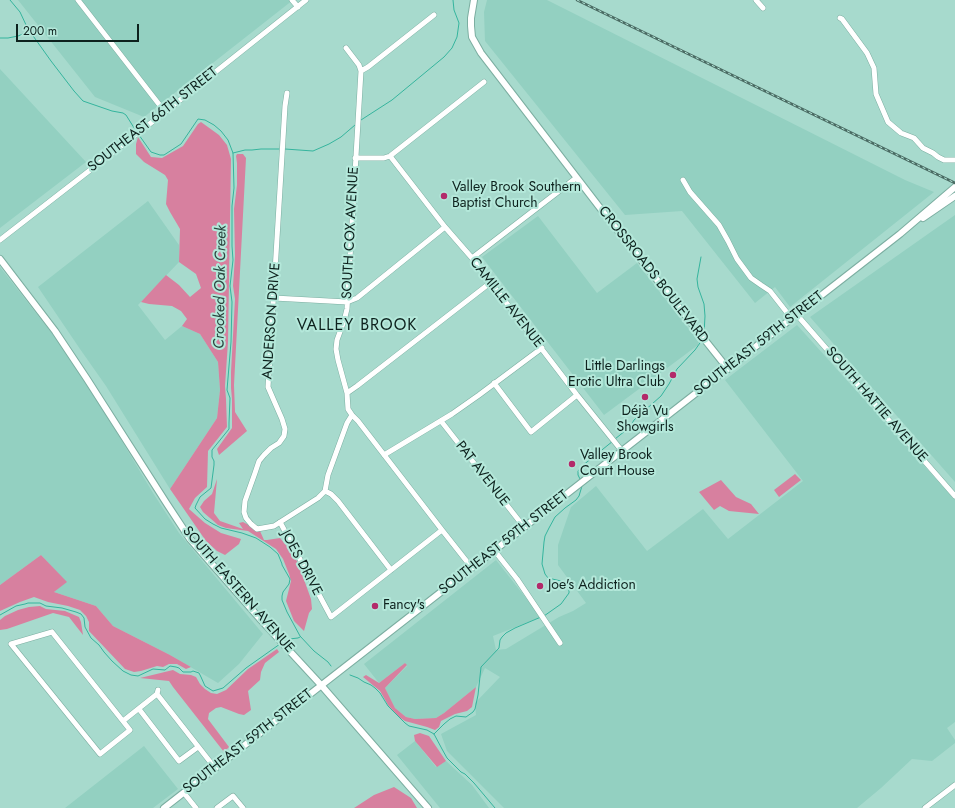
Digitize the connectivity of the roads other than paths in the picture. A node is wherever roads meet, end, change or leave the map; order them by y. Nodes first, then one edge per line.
1 (78, 0) edge
2 (292, 0) edge
3 (306, 0) edge
4 (474, 0) edge
5 (756, 0) edge
6 (298, 7) junction
7 (763, 8) dead end
8 (434, 15) dead end
9 (840, 18) dead end
10 (346, 48) dead end
11 (361, 71) junction
12 (484, 82) dead end
13 (287, 93) dead end
14 (165, 112) junction
15 (390, 156) junction
16 (355, 158) junction
17 (955, 160) edge
18 (576, 178) junction
19 (682, 180) dead end
20 (955, 187) edge
21 (955, 196) edge
22 (445, 227) junction
23 (900, 234) junction
24 (0, 240) edge
25 (472, 258) junction
26 (0, 259) edge
27 (490, 283) junction
28 (274, 298) junction
29 (347, 302) junction
30 (797, 315) junction
31 (792, 319) junction
32 (542, 348) junction
33 (728, 369) junction
34 (494, 383) junction
35 (347, 392) junction
36 (577, 395) junction
37 (352, 415) junction
38 (440, 421) junction
39 (622, 451) junction
40 (384, 455) junction
41 (324, 491) junction
42 (955, 496) edge
43 (280, 522) junction
44 (524, 527) junction
45 (442, 530) junction
46 (494, 550) junction
47 (472, 568) junction
48 (391, 570) junction
49 (560, 642) dead end
50 (321, 685) junction
51 (139, 709) junction
52 (123, 721) junction
53 (198, 747) junction
54 (215, 768) junction
55 (954, 788) edge
56 (184, 792) junction
57 (164, 808) edge
58 (196, 808) edge
59 (217, 808) edge
60 (243, 808) edge
61 (428, 808) edge
62 (926, 808) edge

1 - 14 street
2 - 6 street
3 - 6 street, SOUTHEAST 66TH STREET
4 - 18 main road, CROSSROADS BOULEVARD
5 - 7 street
6 - 14 street, SOUTHEAST 66TH STREET
8 - 11 street
9 - 17 street
10 - 11 street
11 - 16 street, SOUTH COX AVENUE
12 - 15 street
13 - 28 street, ANDERSON DRIVE
14 - 24 street, SOUTHEAST 66TH STREET
15 - 16 street
15 - 22 street, CAMILLE AVENUE
16 - 29 street, SOUTH COX AVENUE
18 - 25 street
18 - 33 main road, CROSSROADS BOULEVARD
19 - 31 street
20 - 23 main road, SOUTHEAST 59TH STREET
21 - 23 main road, SOUTHEAST 59TH STREET
22 - 25 street, CAMILLE AVENUE
22 - 29 street
23 - 30 main road, SOUTHEAST 59TH STREET
25 - 27 street, CAMILLE AVENUE
26 - 50 main road, SOUTH EASTERN AVENUE
27 - 32 street, CAMILLE AVENUE
27 - 35 street
28 - 29 street
28 - 43 street, ANDERSON DRIVE
29 - 35 street, SOUTH COX AVENUE
30 - 31 main road, SOUTHEAST 59TH STREET
30 - 42 street, SOUTH HATTIE AVENUE
31 - 33 main road, SOUTHEAST 59TH STREET
32 - 34 street
32 - 36 street, CAMILLE AVENUE
33 - 39 main road, SOUTHEAST 59TH STREET
34 - 36 street
34 - 38 street
35 - 37 street, SOUTH COX AVENUE
36 - 39 street, CAMILLE AVENUE
37 - 40 street, SOUTH COX AVENUE
37 - 41 street
38 - 40 street
38 - 44 street, PAT AVENUE
39 - 44 main road, SOUTHEAST 59TH STREET
40 - 45 street, SOUTH COX AVENUE
41 - 43 street, JOES DRIVE
41 - 48 street
43 - 48 street, JOES DRIVE
44 - 46 main road, SOUTHEAST 59TH STREET
45 - 47 street, SOUTH COX AVENUE
45 - 48 street
46 - 47 main road, SOUTHEAST 59TH STREET
46 - 49 street
47 - 50 main road, SOUTHEAST 59TH STREET
50 - 54 main road, SOUTHEAST 59TH STREET
50 - 61 main road, SOUTH EASTERN AVENUE
51 - 52 street
51 - 53 street
51 - 53 street
52 - 52 street
53 - 54 street
54 - 56 main road, SOUTHEAST 59TH STREET
55 - 62 street
56 - 57 main road, SOUTHEAST 59TH STREET
56 - 58 street
59 - 60 street

